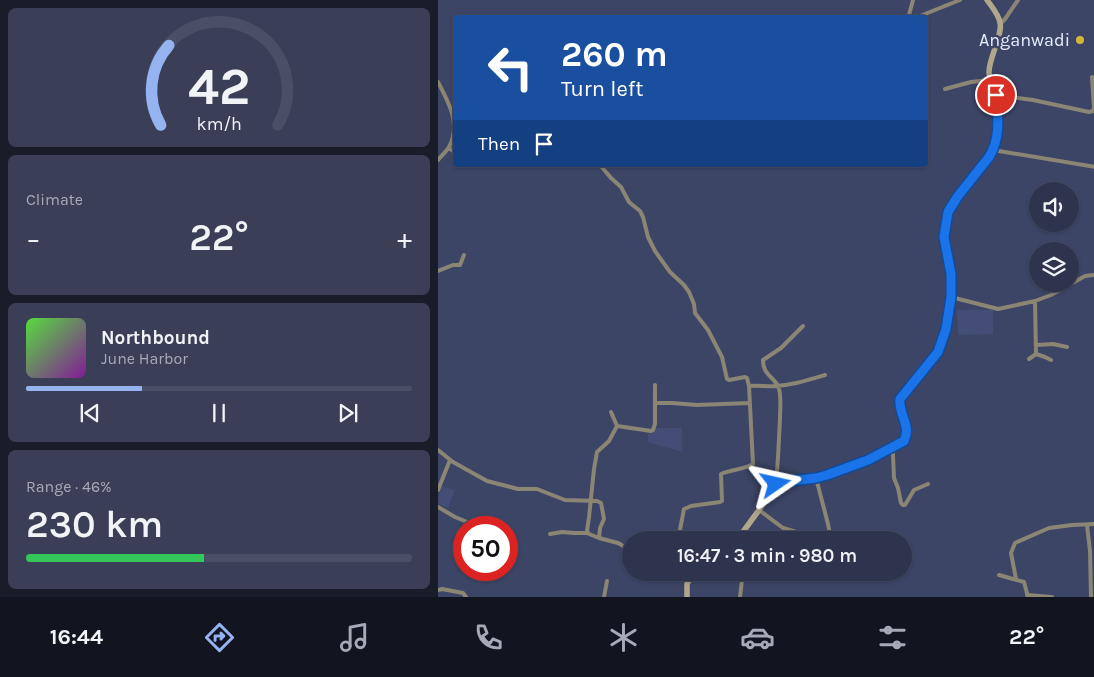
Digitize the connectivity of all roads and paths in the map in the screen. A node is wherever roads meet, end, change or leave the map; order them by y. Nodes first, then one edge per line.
1 (913, 0) edge
2 (960, 0) edge
3 (987, 0) edge
4 (1018, 0) edge
5 (909, 15) edge
6 (922, 15) edge
7 (1000, 23) junction
8 (1092, 77) dead end
9 (989, 80) junction
10 (438, 82) edge
11 (945, 89) dead end
12 (996, 95) junction
13 (453, 115) edge
14 (453, 133) edge
15 (449, 148) junction
16 (993, 150) junction
17 (453, 151) edge
18 (438, 160) edge
19 (602, 167) edge
20 (1094, 167) edge
21 (464, 255) dead end
22 (438, 271) edge
23 (1093, 275) dead end
24 (951, 297) junction
25 (1035, 301) junction
26 (804, 326) dead end
27 (1036, 345) junction
28 (1067, 347) dead end
29 (1036, 354) junction
30 (1029, 359) dead end
31 (1051, 360) dead end
32 (825, 375) dead end
33 (654, 385) dead end
34 (749, 386) junction
35 (778, 386) junction
36 (656, 403) junction
37 (750, 403) junction
38 (610, 412) dead end
39 (617, 426) junction
40 (891, 448) junction
41 (438, 450) edge
42 (450, 460) junction
43 (816, 478) junction
44 (776, 484) junction
45 (928, 484) dead end
46 (438, 490) edge
47 (591, 501) junction
48 (438, 507) edge
49 (760, 510) junction
50 (453, 516) edge
51 (1094, 524) edge
52 (1087, 525) junction
53 (680, 531) edge
54 (744, 531) edge
55 (793, 531) edge
56 (829, 531) edge
57 (587, 533) junction
58 (550, 534) dead end
59 (600, 538) junction
60 (622, 545) edge
61 (999, 575) dead end
62 (1016, 579) junction
63 (607, 581) dead end
64 (688, 581) edge
65 (742, 581) edge
66 (438, 590) edge
67 (1028, 596) edge
68 (466, 597) edge
69 (604, 597) edge
70 (687, 597) edge
71 (740, 597) edge
72 (1052, 597) edge
73 (1091, 597) edge

1 - 5 street
2 - 6 street
3 - 7 main road
4 - 7 street
7 - 9 main road
8 - 12 street
9 - 11 street
9 - 12 main road
10 - 13 street
12 - 16 main road
14 - 15 street
15 - 17 street
15 - 18 street
16 - 20 street
16 - 24 main road
19 - 34 street
21 - 22 street
23 - 25 street
24 - 25 street
24 - 40 main road
25 - 27 street
26 - 35 street
27 - 28 street
27 - 29 street
29 - 30 street
29 - 31 street
32 - 35 street
33 - 36 street
34 - 35 street
34 - 37 street
35 - 44 street
36 - 37 street
36 - 39 street
37 - 53 street
38 - 39 street
39 - 47 street
40 - 43 main road
40 - 45 street
41 - 42 street
42 - 46 street
42 - 47 street
43 - 44 main road
43 - 56 street
44 - 49 main road
47 - 57 street
47 - 59 street
48 - 50 street
49 - 54 main road
49 - 55 street
51 - 52 street
52 - 62 street
52 - 73 street
57 - 58 street
57 - 59 street
59 - 60 street
61 - 62 street
62 - 67 street
63 - 69 street
64 - 70 main road
65 - 71 street
66 - 68 street
67 - 72 street

